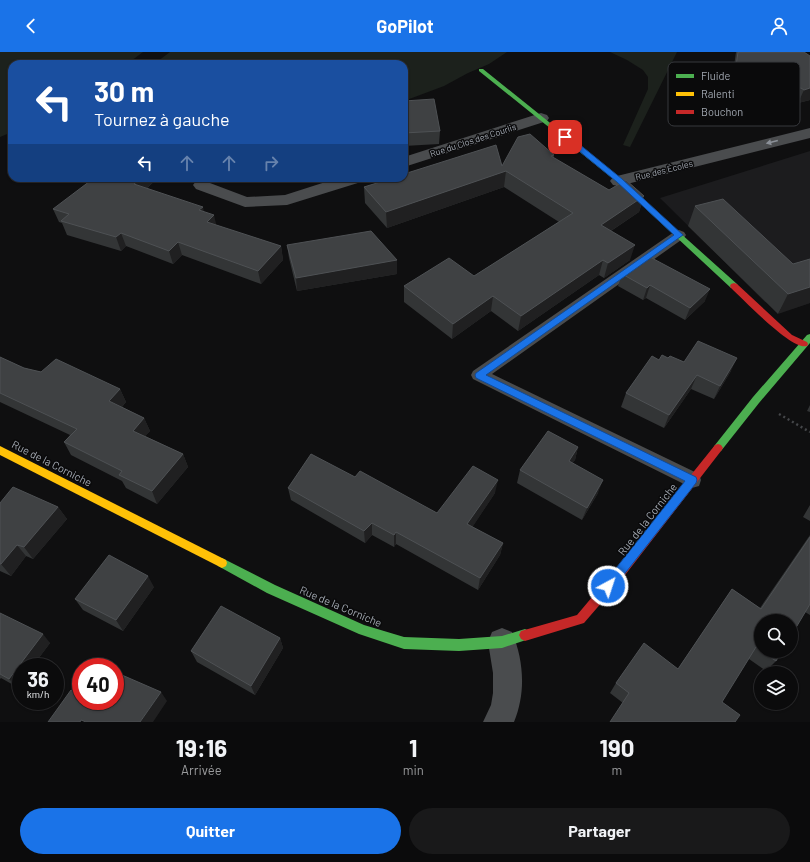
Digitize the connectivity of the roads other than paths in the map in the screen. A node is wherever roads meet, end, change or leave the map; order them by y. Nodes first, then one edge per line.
1 (481, 70) dead end
2 (541, 118) junction
3 (810, 133) edge
4 (408, 161) edge
5 (619, 181) junction
6 (343, 182) edge
7 (202, 185) dead end
8 (679, 235) junction
9 (807, 341) edge
10 (0, 450) edge
11 (692, 480) junction
12 (502, 642) junction
13 (498, 722) edge

1 - 2 street
2 - 4 street, Rue du Clos des Courlis
2 - 5 street
3 -> 5 street, Rue des Écoles
5 - 8 street
6 - 7 street
8 - 9 street
8 - 11 lane
9 - 11 street, Rue de la Corniche
10 - 12 street, Rue de la Corniche
11 - 12 street, Rue de la Corniche
12 - 13 street

